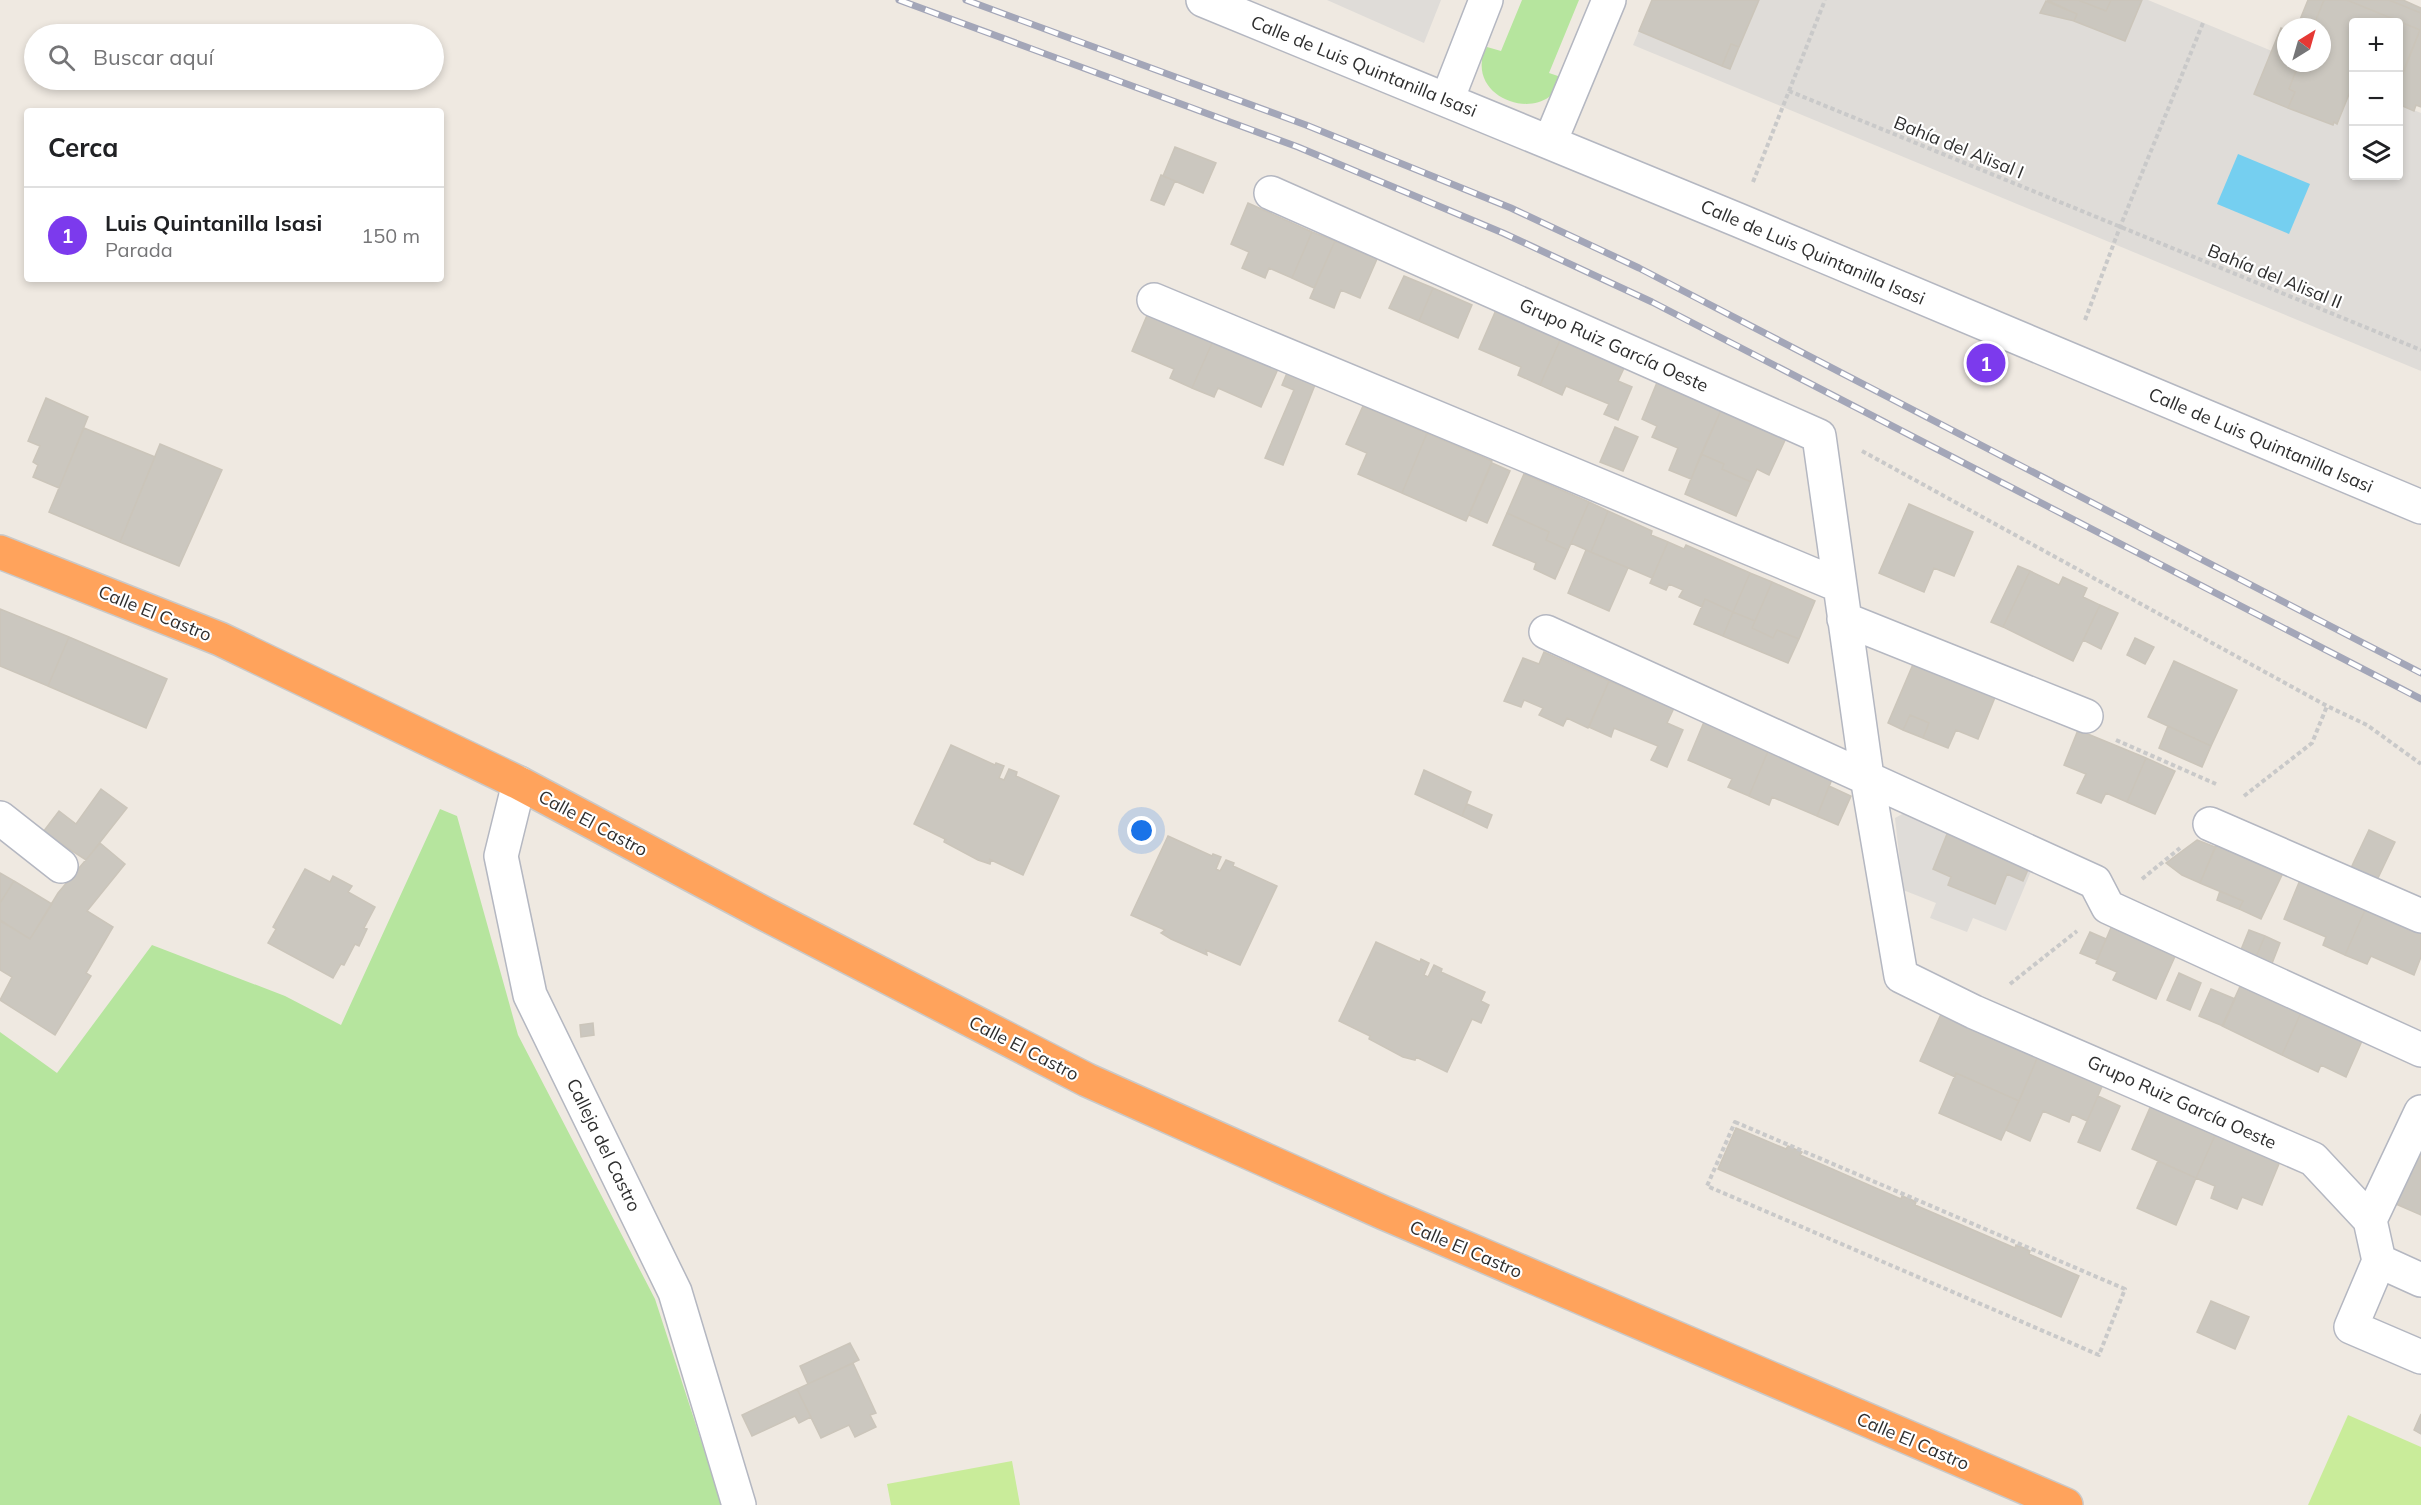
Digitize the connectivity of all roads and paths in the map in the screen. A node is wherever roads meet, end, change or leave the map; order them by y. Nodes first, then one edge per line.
1 (1203, 0) edge
2 (1486, 0) edge
3 (1609, 0) edge
4 (1825, 0) edge
5 (2203, 23) dead end
6 (1789, 92) junction
7 (1447, 100) junction
8 (1550, 142) junction
9 (1753, 182) dead end
10 (1271, 193) dead end
11 (2120, 227) junction
12 (1154, 300) dead end
13 (2085, 321) dead end
14 (2421, 350) edge
15 (1819, 436) junction
16 (2421, 507) edge
17 (0, 552) edge
18 (1838, 585) junction
19 (1845, 619) junction
20 (1546, 632) dead end
21 (2086, 716) joint
22 (2421, 764) edge
23 (1867, 777) junction
24 (519, 783) junction
25 (2223, 787) dead end
26 (2234, 792) dead end
27 (2244, 796) dead end
28 (0, 818) edge
29 (2210, 824) dead end
30 (61, 866) dead end
31 (2108, 907) junction
32 (2421, 916) edge
33 (1974, 1012) junction
34 (2421, 1050) edge
35 (2421, 1112) edge
36 (2370, 1220) junction
37 (2379, 1261) junction
38 (2421, 1280) edge
39 (2099, 1355) joint
40 (2421, 1357) edge
41 (739, 1505) edge
42 (2066, 1505) edge

1 - 7 street, Calle de Luis Quintanilla Isasi
2 - 7 street
3 - 8 street
4 - 6 path
5 - 11 path
6 - 9 path
6 - 11 path, Bahía del Alisal I
7 - 8 street, Calle de Luis Quintanilla Isasi
8 - 16 street, Calle de Luis Quintanilla Isasi
10 - 15 street, Grupo Ruiz García Oeste
11 - 13 path
11 - 14 path, Bahía del Alisal II
12 - 18 street
15 - 18 street, Grupo Ruiz García Oeste
15 - 22 path
17 - 24 highway, Calle El Castro
18 - 19 street, Grupo Ruiz García Oeste
19 - 21 street
19 - 23 street, Grupo Ruiz García Oeste
20 - 23 street
21 - 25 path
23 - 31 street
23 - 33 street, Grupo Ruiz García Oeste
24 - 41 street, Calleja del Castro
24 - 42 highway, Calle El Castro
26 - 27 path
28 - 30 street
29 - 32 street
31 - 33 path
31 - 34 street
33 - 36 street, Grupo Ruiz García Oeste
35 - 36 street
36 - 37 street
37 - 38 street
37 - 40 street
39 - 39 path

